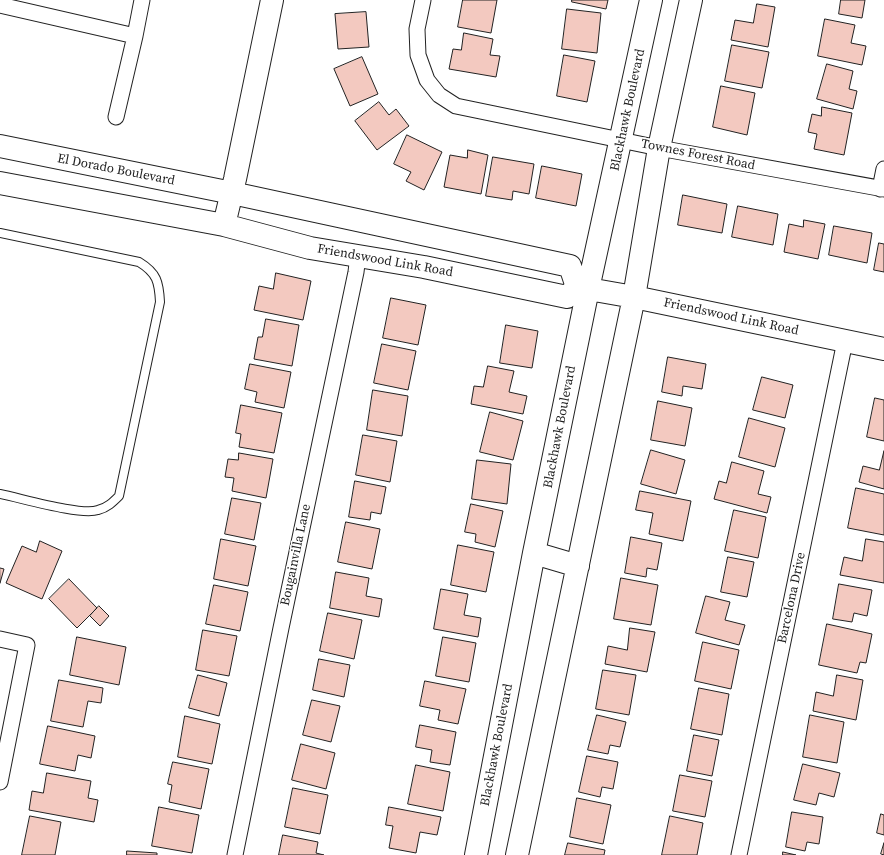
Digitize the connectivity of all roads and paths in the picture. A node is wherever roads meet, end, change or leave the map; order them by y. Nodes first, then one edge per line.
1 (142, 0) edge
2 (272, 0) edge
3 (423, 0) edge
4 (651, 0) edge
5 (690, 0) edge
6 (0, 5) edge
7 (135, 36) junction
8 (116, 117) dead end
9 (621, 140) junction
10 (0, 146) edge
11 (659, 148) junction
12 (884, 169) edge
13 (0, 183) edge
14 (882, 189) edge
15 (232, 193) junction
16 (224, 225) junction
17 (0, 233) edge
18 (358, 255) junction
19 (582, 288) junction
20 (634, 296) junction
21 (845, 341) junction
22 (884, 349) edge
23 (0, 494) edge
24 (534, 553) junction
25 (578, 566) junction
26 (0, 639) edge
27 (0, 782) edge
28 (235, 855) edge
29 (476, 855) edge
30 (517, 855) edge
31 (739, 855) edge

1 - 7 street
2 - 15 main road
3 - 9 street, Townes Forest Road
4 - 9 main road, Blackhawk Boulevard
5 - 11 main road
6 - 7 street
7 - 8 street
9 - 11 street, Townes Forest Road
9 - 19 main road, Blackhawk Boulevard
10 - 15 main road, El Dorado Boulevard
11 - 14 street, Townes Forest Road
11 - 20 main road
12 - 14 street
13 - 16 main road
15 - 16 main road
15 - 19 main road
16 - 18 main road, Friendswood Link Road
17 - 23 lane
18 - 19 main road, Friendswood Link Road
18 - 28 street, Bougainvilla Lane
19 - 20 main road, Friendswood Link Road
19 - 24 main road, Blackhawk Boulevard
20 - 21 main road, Friendswood Link Road
20 - 25 main road
21 - 22 main road, Friendswood Link Road
21 - 31 street, Barcelona Drive
24 - 25 main road
24 - 29 main road, Blackhawk Boulevard
25 - 30 main road
26 - 27 street

